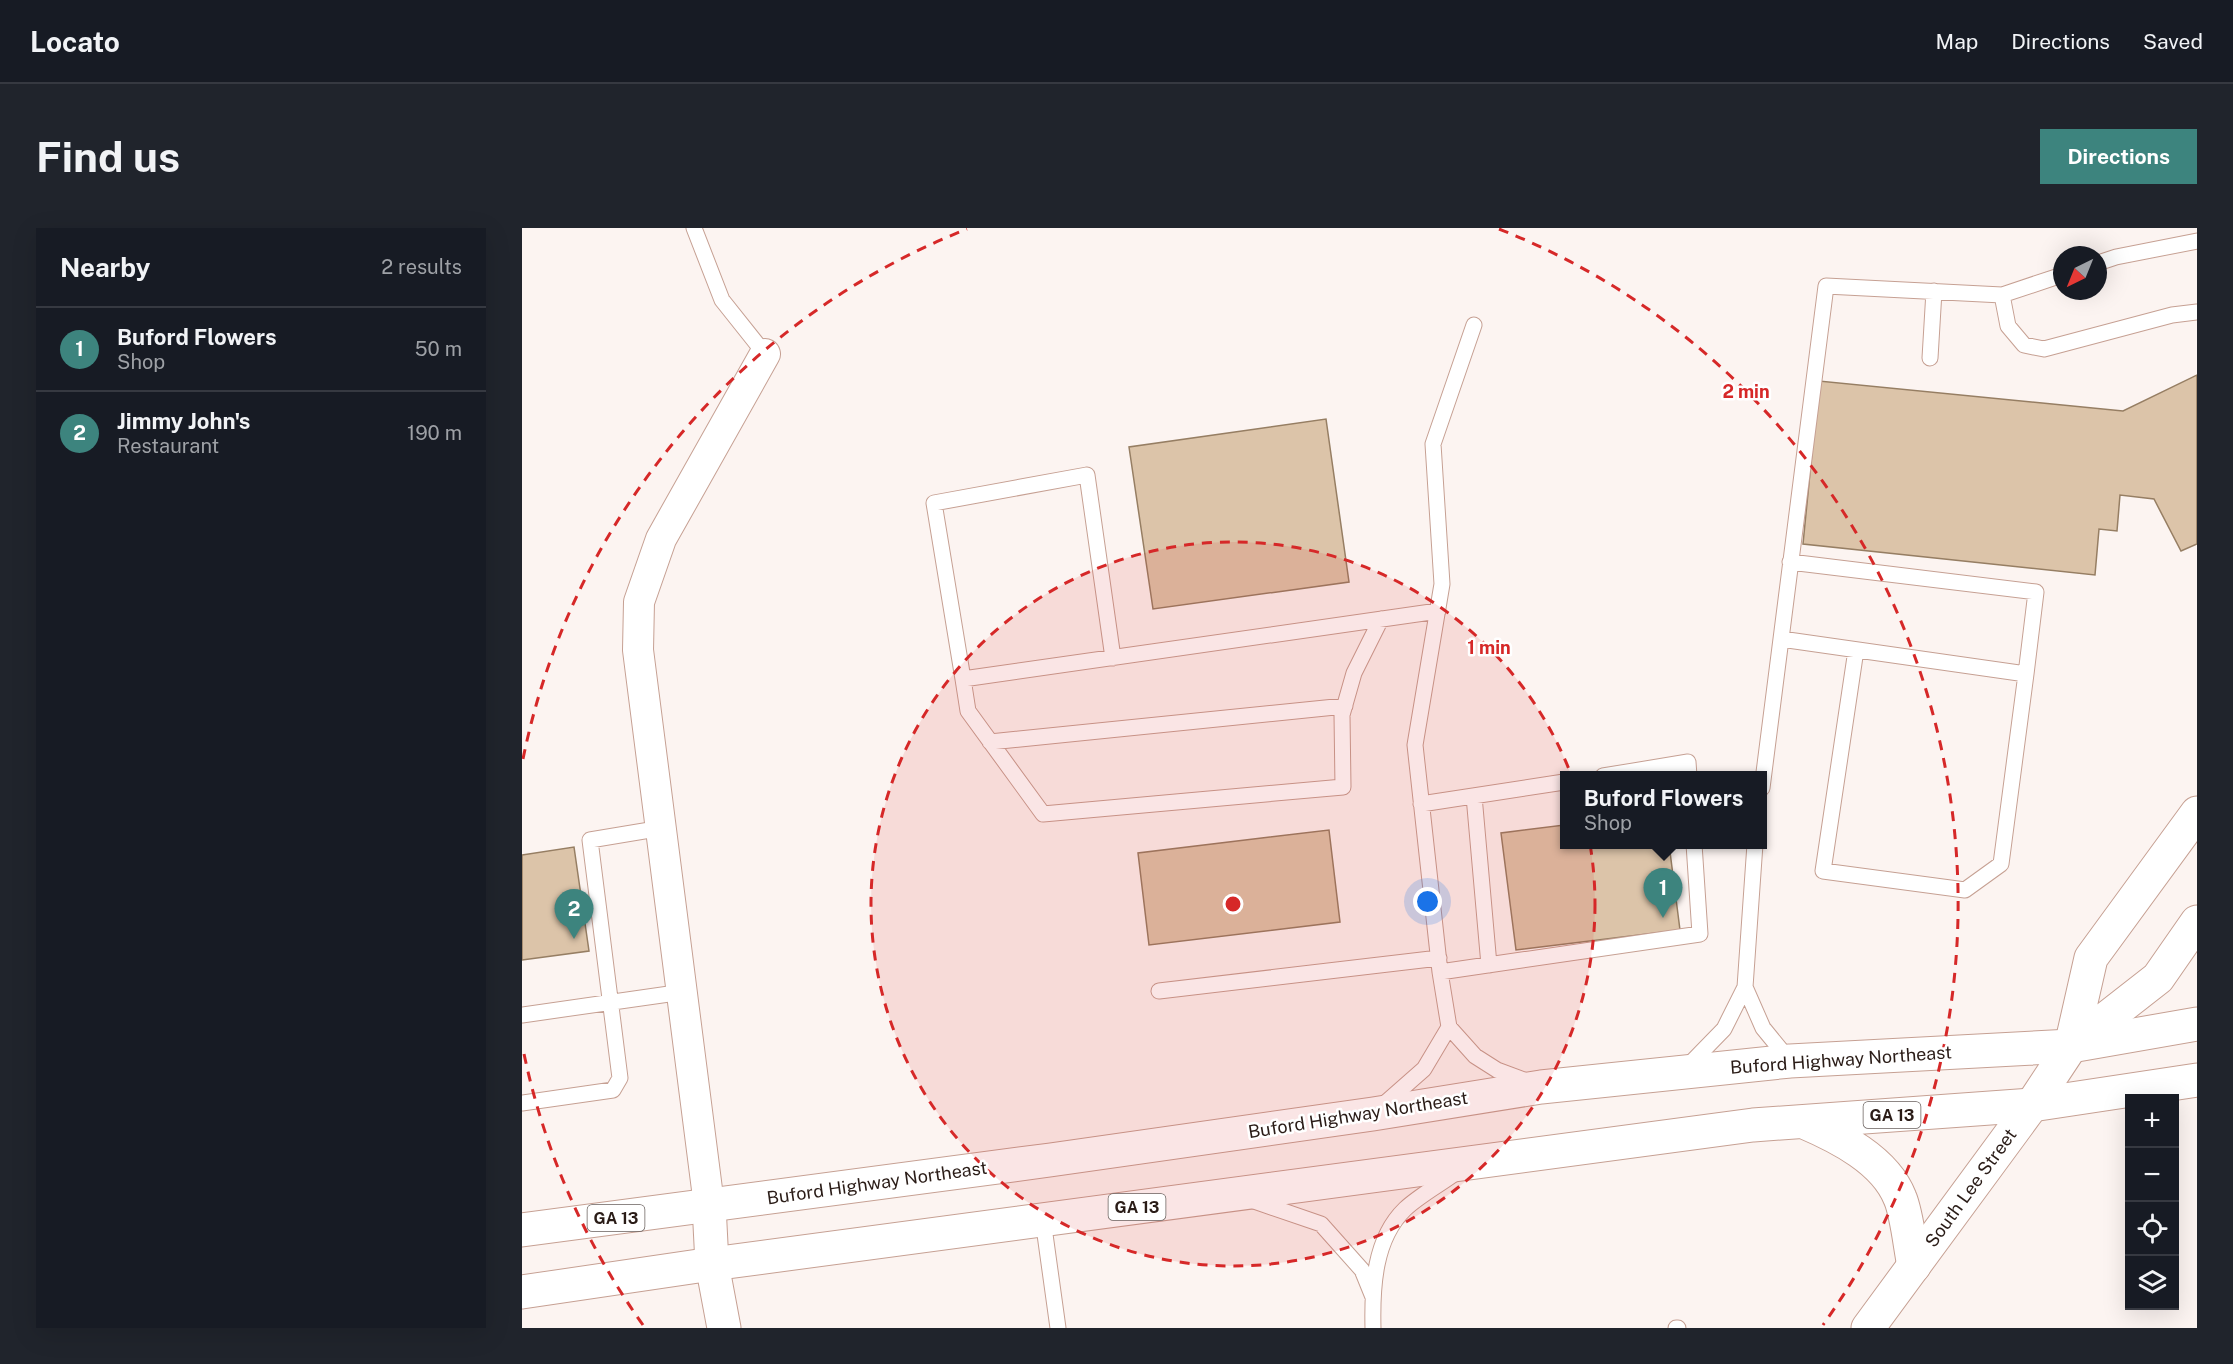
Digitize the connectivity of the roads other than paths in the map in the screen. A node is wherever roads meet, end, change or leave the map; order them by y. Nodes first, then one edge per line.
1 (694, 228) edge
2 (2197, 241) edge
3 (2107, 260) edge
4 (2053, 278) edge
5 (1934, 291) junction
6 (2002, 295) junction
7 (2197, 312) edge
8 (1474, 325) dead end
9 (765, 354) joint
10 (1930, 358) dead end
11 (1790, 562) junction
12 (1438, 611) junction
13 (1381, 619) junction
14 (1780, 639) junction
15 (1856, 650) junction
16 (1113, 658) junction
17 (2026, 674) junction
18 (963, 679) junction
19 (1345, 706) junction
20 (990, 742) junction
21 (1633, 771) edge
22 (1689, 771) edge
23 (1764, 771) edge
24 (1560, 783) edge
25 (1474, 796) junction
26 (1421, 804) junction
27 (2197, 813) edge
28 (662, 828) junction
29 (1694, 849) edge
30 (1755, 849) edge
31 (2197, 922) edge
32 (1440, 965) junction
33 (1489, 965) junction
34 (1745, 987) junction
35 (683, 992) junction
36 (1159, 992) dead end
37 (611, 1002) junction
38 (522, 1015) edge
39 (2197, 1024) edge
40 (1449, 1027) junction
41 (2071, 1046) junction
42 (1790, 1061) junction
43 (1682, 1072) junction
44 (2197, 1080) edge
45 (1541, 1087) junction
46 (522, 1103) edge
47 (2032, 1105) junction
48 (1373, 1114) junction
49 (1802, 1121) junction
50 (1470, 1163) junction
51 (1234, 1194) junction
52 (710, 1205) junction
53 (1043, 1220) junction
54 (522, 1230) edge
55 (712, 1264) junction
56 (1914, 1266) junction
57 (522, 1292) edge
58 (1373, 1298) junction
59 (724, 1328) edge
60 (1058, 1328) edge
61 (1373, 1328) edge
62 (1868, 1328) edge

1 - 9 lane
2 - 3 lane
4 - 6 lane
5 - 6 lane
5 - 10 lane
5 - 11 lane
6 - 7 lane
8 - 12 lane
9 - 28 street
11 - 14 lane
11 - 17 lane
12 - 13 lane
12 - 26 lane
13 - 16 lane
13 - 19 lane
14 - 15 lane
14 - 23 lane
15 - 17 lane
15 - 17 lane
16 - 18 lane
16 - 18 lane
18 - 20 lane
19 - 20 lane
19 - 20 lane
21 - 22 lane
24 - 25 lane
25 - 26 lane
25 - 33 lane
26 - 32 lane
27 - 41 main road, South Lee Street
28 - 35 street
28 - 37 lane
29 - 33 lane
30 - 34 lane
31 - 41 main road, South Lee Street
32 - 33 lane
32 - 36 lane
32 - 40 lane
34 - 42 lane
34 - 43 lane
35 - 37 lane
35 - 52 street
37 - 38 lane
37 - 46 lane
39 - 41 main road, Buford Highway Northeast / GA 13
40 - 45 lane
40 - 48 lane
41 - 42 main road, Buford Highway Northeast / GA 13
41 - 47 main road, South Lee Street
42 - 43 main road, Buford Highway Northeast / GA 13
43 - 45 main road, Buford Highway Northeast / GA 13
44 - 47 main road, GA 13
45 - 48 main road, Buford Highway Northeast / GA 13
47 - 49 main road, GA 13
47 - 56 main road, South Lee Street
48 - 52 main road, Buford Highway Northeast / GA 13
49 - 50 main road, GA 13
49 - 56 main road
50 - 51 main road, GA 13
50 - 58 lane
51 - 53 main road, GA 13
51 - 58 lane
52 - 54 main road, Buford Highway Northeast / GA 13
52 - 55 main road
53 - 55 main road, GA 13
53 - 60 lane
55 - 57 main road, GA 13
55 - 59 main road
56 - 62 main road, South Lee Street
58 - 61 lane

